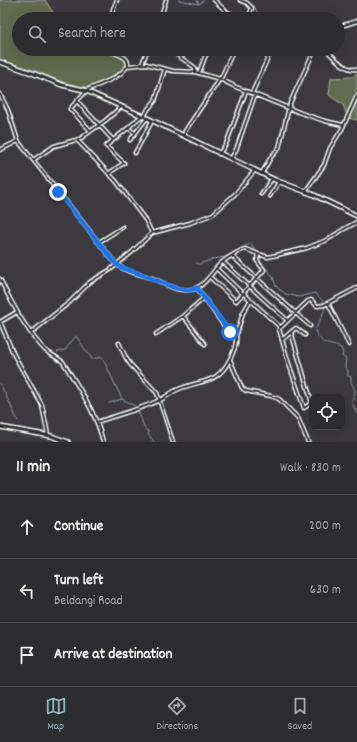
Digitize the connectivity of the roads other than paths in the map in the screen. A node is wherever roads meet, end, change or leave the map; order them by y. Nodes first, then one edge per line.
1 (117, 0) edge
2 (166, 0) edge
3 (214, 0) edge
4 (240, 0) edge
5 (113, 12) edge
6 (162, 12) edge
7 (228, 12) edge
8 (251, 12) edge
9 (357, 21) edge
10 (345, 25) edge
11 (121, 56) edge
12 (145, 56) edge
13 (178, 56) edge
14 (206, 56) edge
15 (231, 56) edge
16 (269, 56) edge
17 (312, 56) edge
18 (333, 56) edge
19 (0, 62) edge
20 (142, 64) junction
21 (128, 66) junction
22 (165, 69) junction
23 (357, 69) edge
24 (195, 72) junction
25 (199, 73) junction
26 (220, 78) junction
27 (86, 91) junction
28 (246, 91) junction
29 (252, 93) junction
30 (0, 94) edge
31 (255, 94) junction
32 (357, 96) edge
33 (77, 101) junction
34 (121, 107) junction
35 (289, 108) junction
36 (144, 117) junction
37 (152, 121) junction
38 (99, 124) junction
39 (343, 125) junction
40 (128, 128) junction
41 (91, 131) junction
42 (135, 133) junction
43 (184, 136) junction
44 (18, 140) junction
45 (77, 140) junction
46 (113, 140) junction
47 (130, 140) dead end
48 (0, 150) edge
49 (135, 153) dead end
50 (219, 154) junction
51 (231, 159) junction
52 (33, 160) junction
53 (255, 170) junction
54 (262, 173) junction
55 (109, 174) junction
56 (272, 178) junction
57 (280, 182) junction
58 (305, 192) junction
59 (261, 194) dead end
60 (270, 196) dead end
61 (357, 216) edge
62 (357, 222) edge
63 (123, 227) dead end
64 (152, 233) junction
65 (99, 242) junction
66 (258, 254) junction
67 (232, 256) junction
68 (223, 262) junction
69 (116, 264) junction
70 (217, 269) junction
71 (211, 278) junction
72 (257, 278) junction
73 (0, 279) edge
74 (250, 286) junction
75 (197, 288) junction
76 (357, 288) edge
77 (244, 294) junction
78 (204, 298) junction
79 (251, 301) junction
80 (328, 303) junction
81 (17, 312) junction
82 (294, 313) junction
83 (183, 316) junction
84 (287, 320) junction
85 (310, 326) dead end
86 (280, 327) junction
87 (32, 332) junction
88 (292, 332) junction
89 (156, 334) dead end
90 (305, 335) dead end
91 (236, 336) junction
92 (282, 340) junction
93 (119, 343) dead end
94 (206, 344) dead end
95 (349, 345) dead end
96 (230, 360) junction
97 (159, 400) junction
98 (97, 422) junction
99 (0, 427) edge
100 (48, 436) junction
101 (60, 440) edge
102 (68, 442) edge
103 (104, 442) edge
104 (173, 442) edge
105 (308, 442) edge

1 - 5 street
2 - 6 street
3 - 7 street
4 - 8 street
9 - 10 street
11 - 21 street
12 - 20 street
13 - 24 street
14 - 25 street
15 - 26 street
16 - 29 street
17 - 35 street
18 - 23 street
19 - 27 street
20 - 21 street
20 - 22 street
21 - 27 street
22 - 24 street
22 - 36 street
24 - 25 street
25 - 26 street
26 - 28 street
26 - 43 street
27 - 33 street
27 - 34 street
28 - 29 street
28 - 50 street
29 - 31 street
30 - 44 street
31 - 35 street
31 - 51 street
32 - 39 street
33 - 38 street
33 - 41 street
34 - 36 street
34 - 38 street
35 - 39 street
35 - 54 street
36 - 37 street
36 - 40 street
36 - 42 street
37 - 43 street
37 - 49 street
38 - 41 street
38 - 46 street
39 - 58 street
40 - 42 street
40 - 46 street
41 - 45 street
42 - 47 street
43 - 50 street
44 - 48 street
44 - 52 street
45 - 52 street
45 - 55 street
46 - 55 street
50 - 51 street
51 - 53 street
52 - 65 street
53 - 54 street
53 - 64 street
54 - 56 street
55 - 64 street
56 - 57 street
56 - 59 street
57 - 58 street
57 - 60 street
58 - 61 street
62 - 66 street
63 - 65 street
64 - 69 street
65 - 69 street
66 - 67 street
66 - 72 street
67 - 68 street
67 - 72 street
68 - 70 street
68 - 74 street
69 - 75 street
69 - 87 street
70 - 71 street
70 - 77 street
71 - 75 street
71 - 77 street
72 - 74 street
72 - 82 street
73 - 81 street
74 - 77 street
74 - 84 street
75 - 78 street
76 - 80 street
77 - 79 street
78 - 83 street
78 - 91 street
79 - 86 street
79 - 91 street
80 - 82 street
80 - 95 street
81 - 87 street
81 - 100 street
82 - 84 street
82 - 85 street
83 - 89 street
83 - 94 street
84 - 86 street
86 - 92 street
87 - 98 street
88 - 90 street
88 - 92 street
88 - 92 street
91 - 96 street
93 - 97 street
96 - 97 street
96 - 105 street
97 - 98 street
97 - 104 street
98 - 103 street
99 - 100 street
100 - 101 street
101 - 102 street

